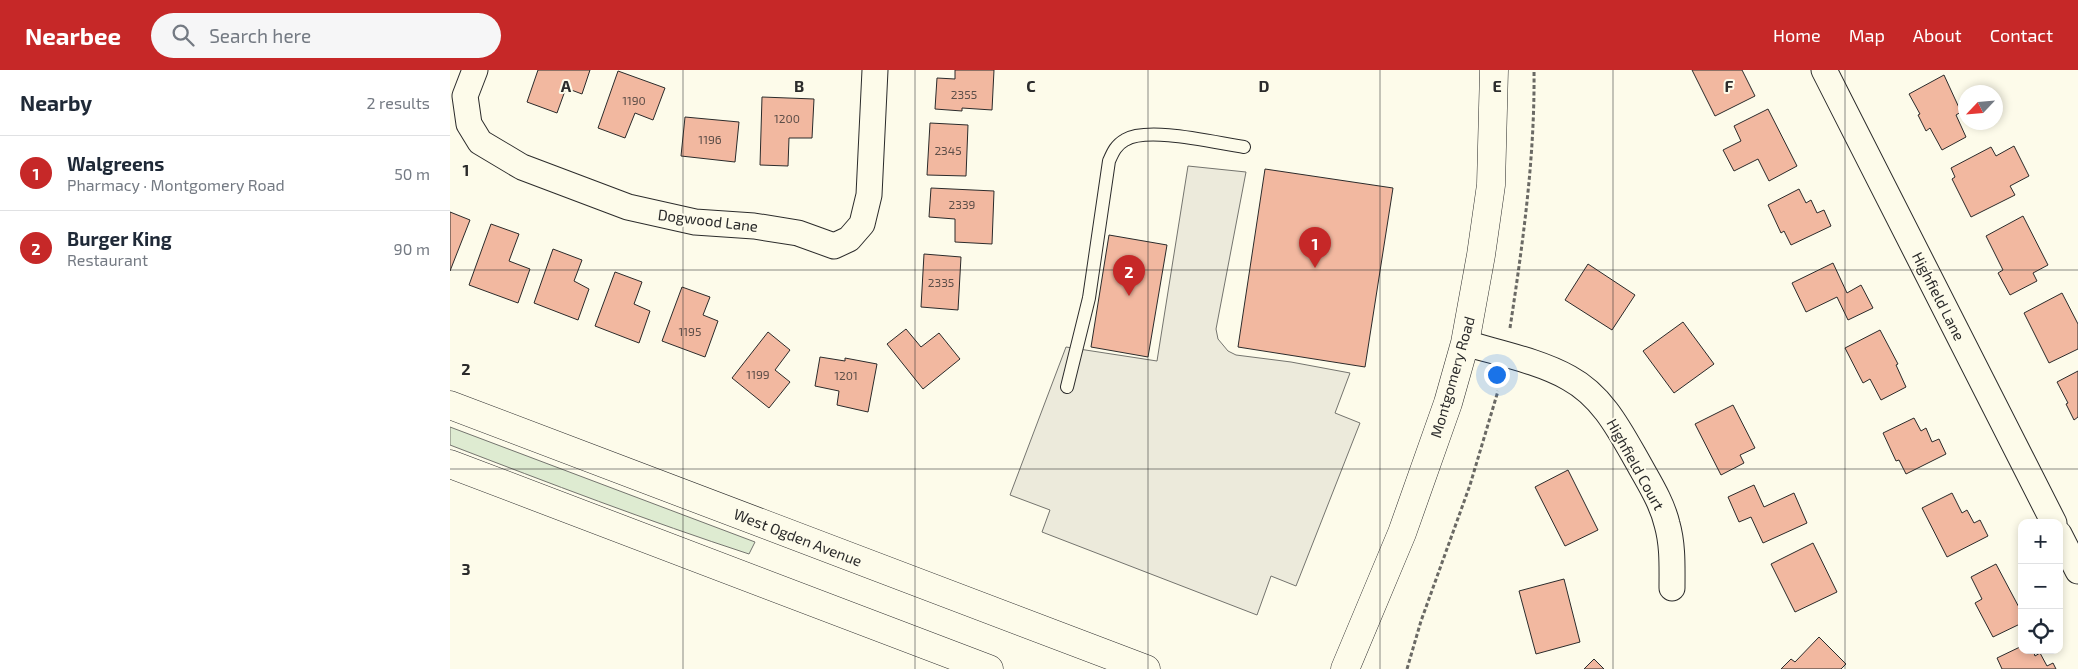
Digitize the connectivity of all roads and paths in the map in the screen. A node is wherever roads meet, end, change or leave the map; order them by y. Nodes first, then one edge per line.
1 (475, 70) edge
2 (875, 70) edge
3 (1494, 70) edge
4 (1534, 70) edge
5 (1824, 70) edge
6 (1244, 147) dead end
7 (1509, 334) dead end
8 (1465, 343) junction
9 (1067, 387) dead end
10 (1498, 391) dead end
11 (450, 405) edge
12 (450, 464) edge
13 (2052, 519) edge
14 (2063, 542) edge
15 (2078, 571) edge
16 (1672, 588) dead end
17 (989, 669) edge
18 (1146, 669) edge
19 (1345, 669) edge
20 (1407, 669) edge

1 - 2 street, Dogwood Lane
3 - 8 main road, Montgomery Road
4 - 7 path
5 - 13 street, Highfield Lane
6 - 9 lane
8 - 16 street, Highfield Court
8 - 19 main road, Montgomery Road
10 - 20 path
11 - 18 main road, West Ogden Avenue
12 - 17 main road
14 - 15 street

